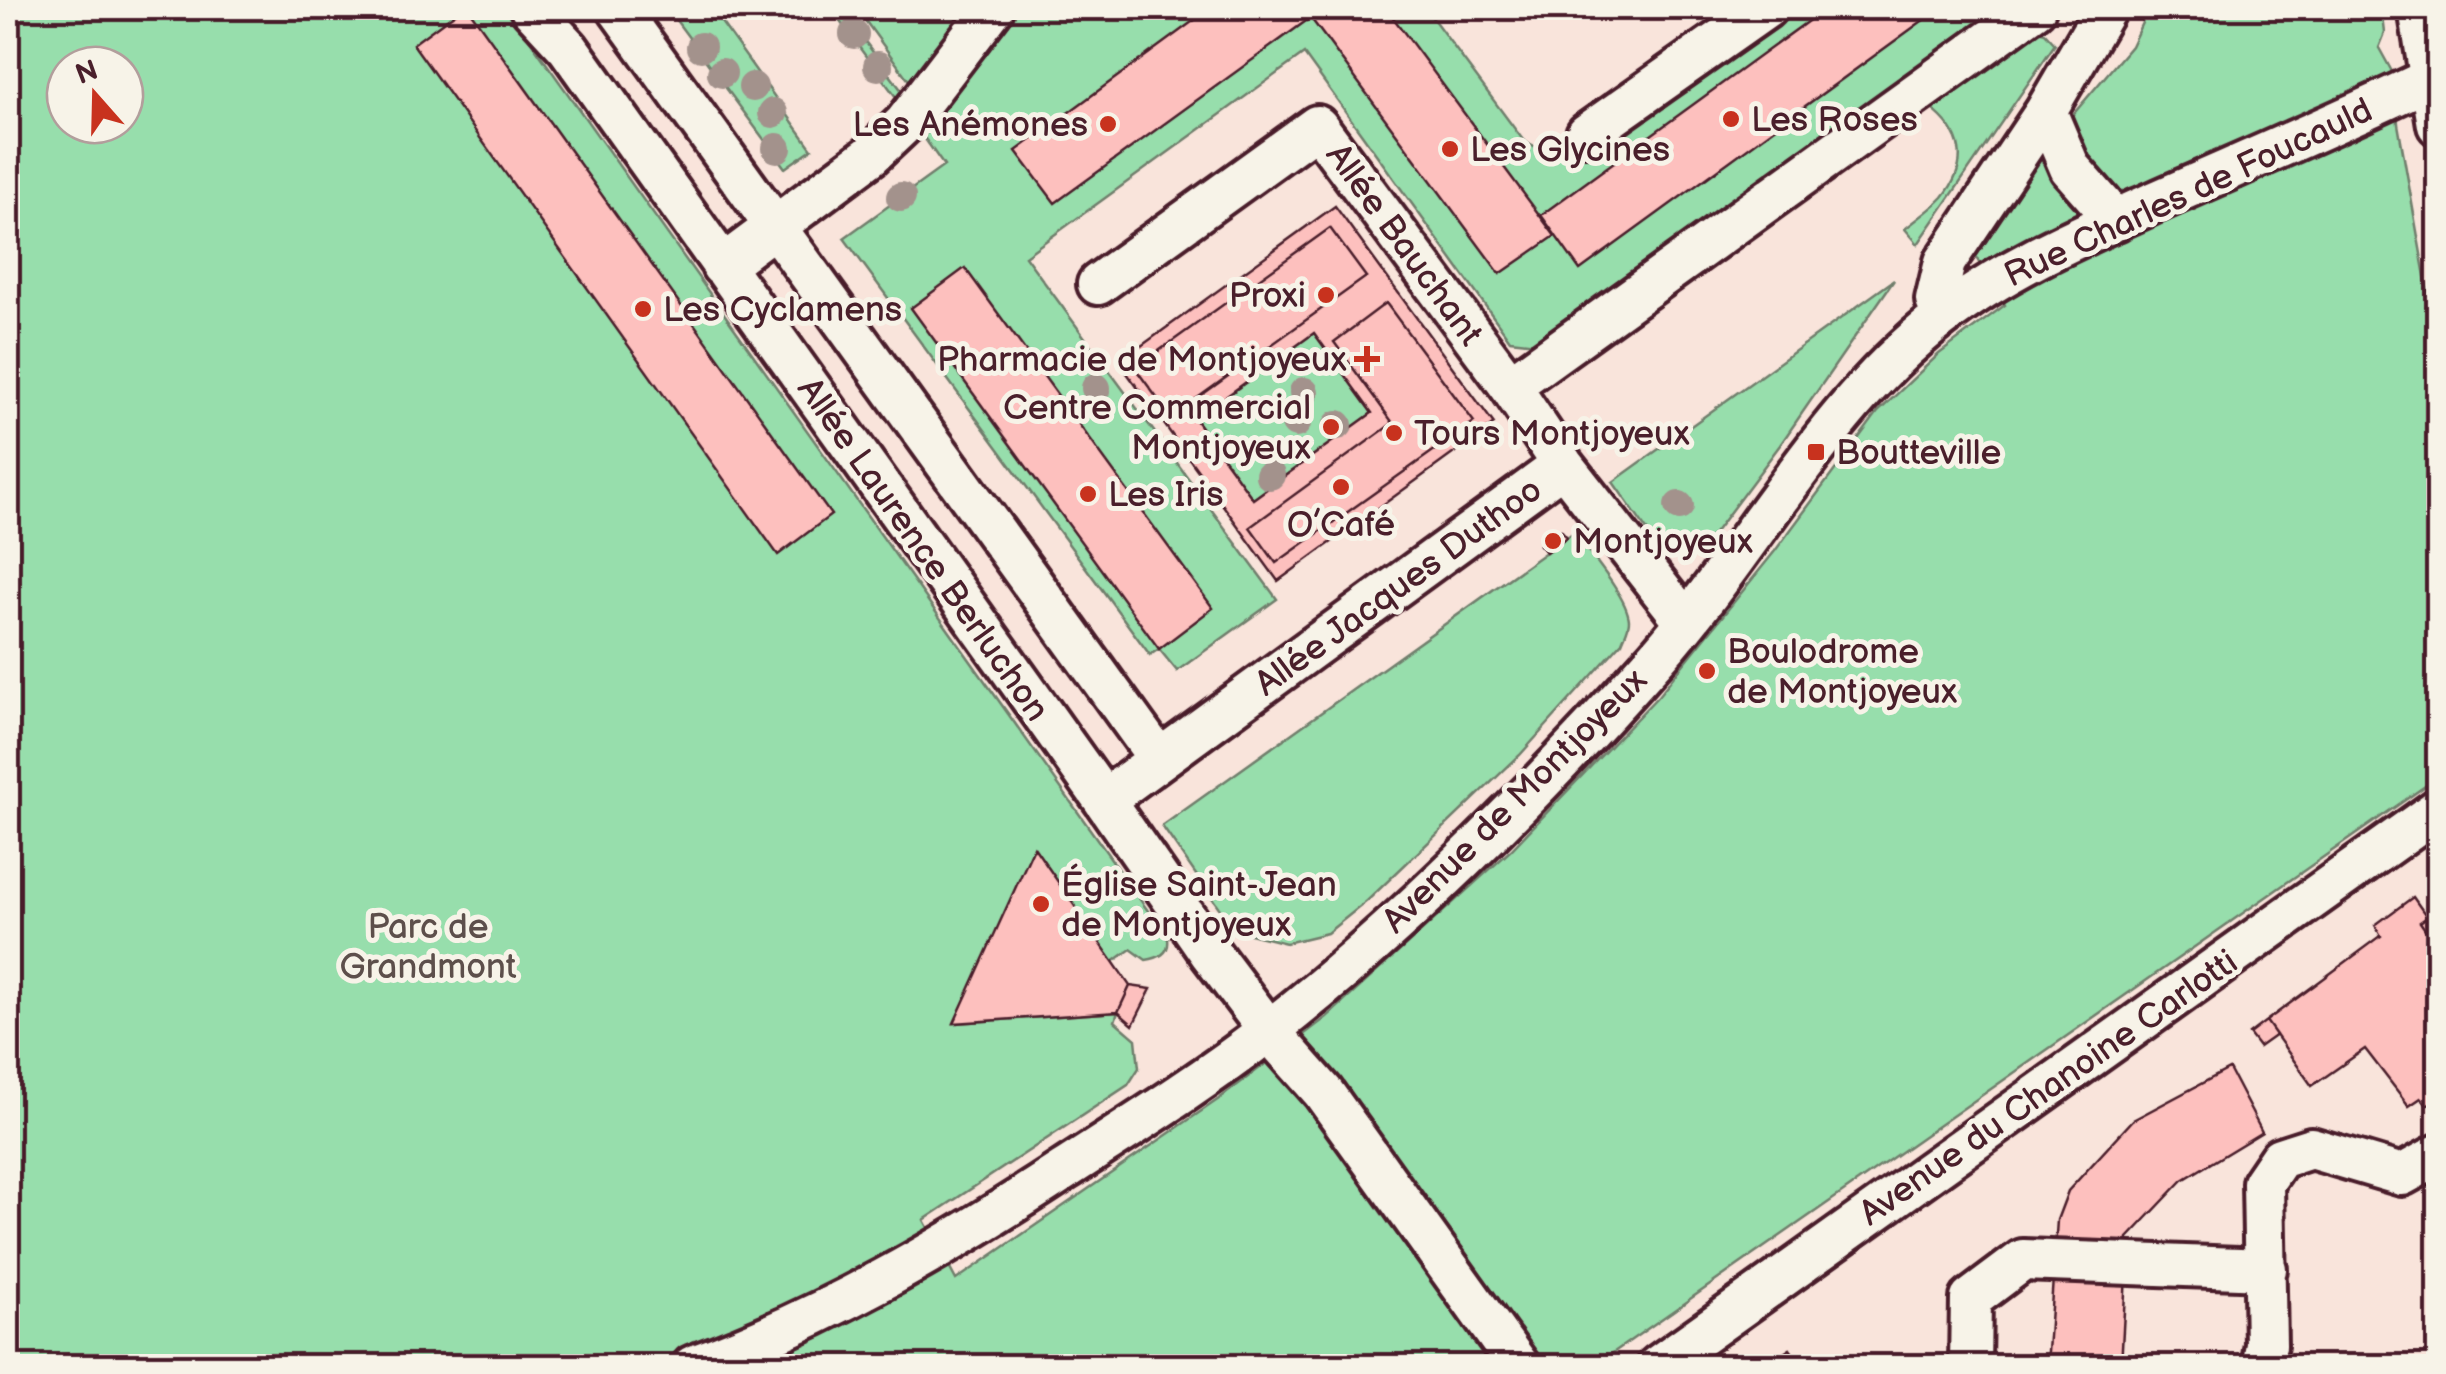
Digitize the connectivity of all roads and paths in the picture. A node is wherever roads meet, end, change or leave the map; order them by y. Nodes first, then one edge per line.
1 (531, 8) edge
2 (993, 8) edge
3 (1766, 8) edge
4 (2035, 8) edge
5 (2106, 8) edge
6 (2419, 8) edge
7 (621, 9) edge
8 (568, 48) junction
9 (2434, 77) edge
10 (2046, 111) junction
11 (2438, 125) edge
12 (1587, 134) dead end
13 (2116, 220) junction
14 (774, 226) junction
15 (722, 266) junction
16 (1098, 284) dead end
17 (1943, 316) junction
18 (1510, 386) junction
19 (1563, 465) junction
20 (1686, 622) junction
21 (1159, 759) junction
22 (1104, 800) junction
23 (2438, 809) edge
24 (1268, 1031) junction
25 (2438, 1155) edge
26 (2266, 1269) junction
27 (693, 1366) edge
28 (1519, 1366) edge
29 (1658, 1366) edge
30 (1970, 1366) edge
31 (2262, 1366) edge

1 - 8 street, Allée Laurence Berluchon
2 - 14 street
3 - 12 street
4 - 18 street
5 - 10 street
6 - 9 street
7 - 8 street
7 - 14 street, Allée Laurence Berluchon
8 - 15 street, Allée Laurence Berluchon
9 - 11 street
9 - 13 street, Rue Charles de Foucauld
10 - 13 street
10 - 17 street
13 - 17 street, Rue Charles de Foucauld
14 - 15 street
14 - 21 street, Allée Laurence Berluchon
15 - 22 street, Allée Laurence Berluchon
16 - 18 street, Allée Bauchant
17 - 20 street, Avenue de Montjoyeux
18 - 19 street, Allée Jacques Duthoo
19 - 20 street
19 - 21 street, Allée Jacques Duthoo
20 - 24 street, Avenue de Montjoyeux
21 - 22 street, Allée Jacques Duthoo
22 - 24 street
23 - 29 street, Avenue du Chanoine Carlotti
24 - 27 street, Avenue de Montjoyeux
24 - 28 street
25 - 26 street
26 - 30 street
26 - 31 street

